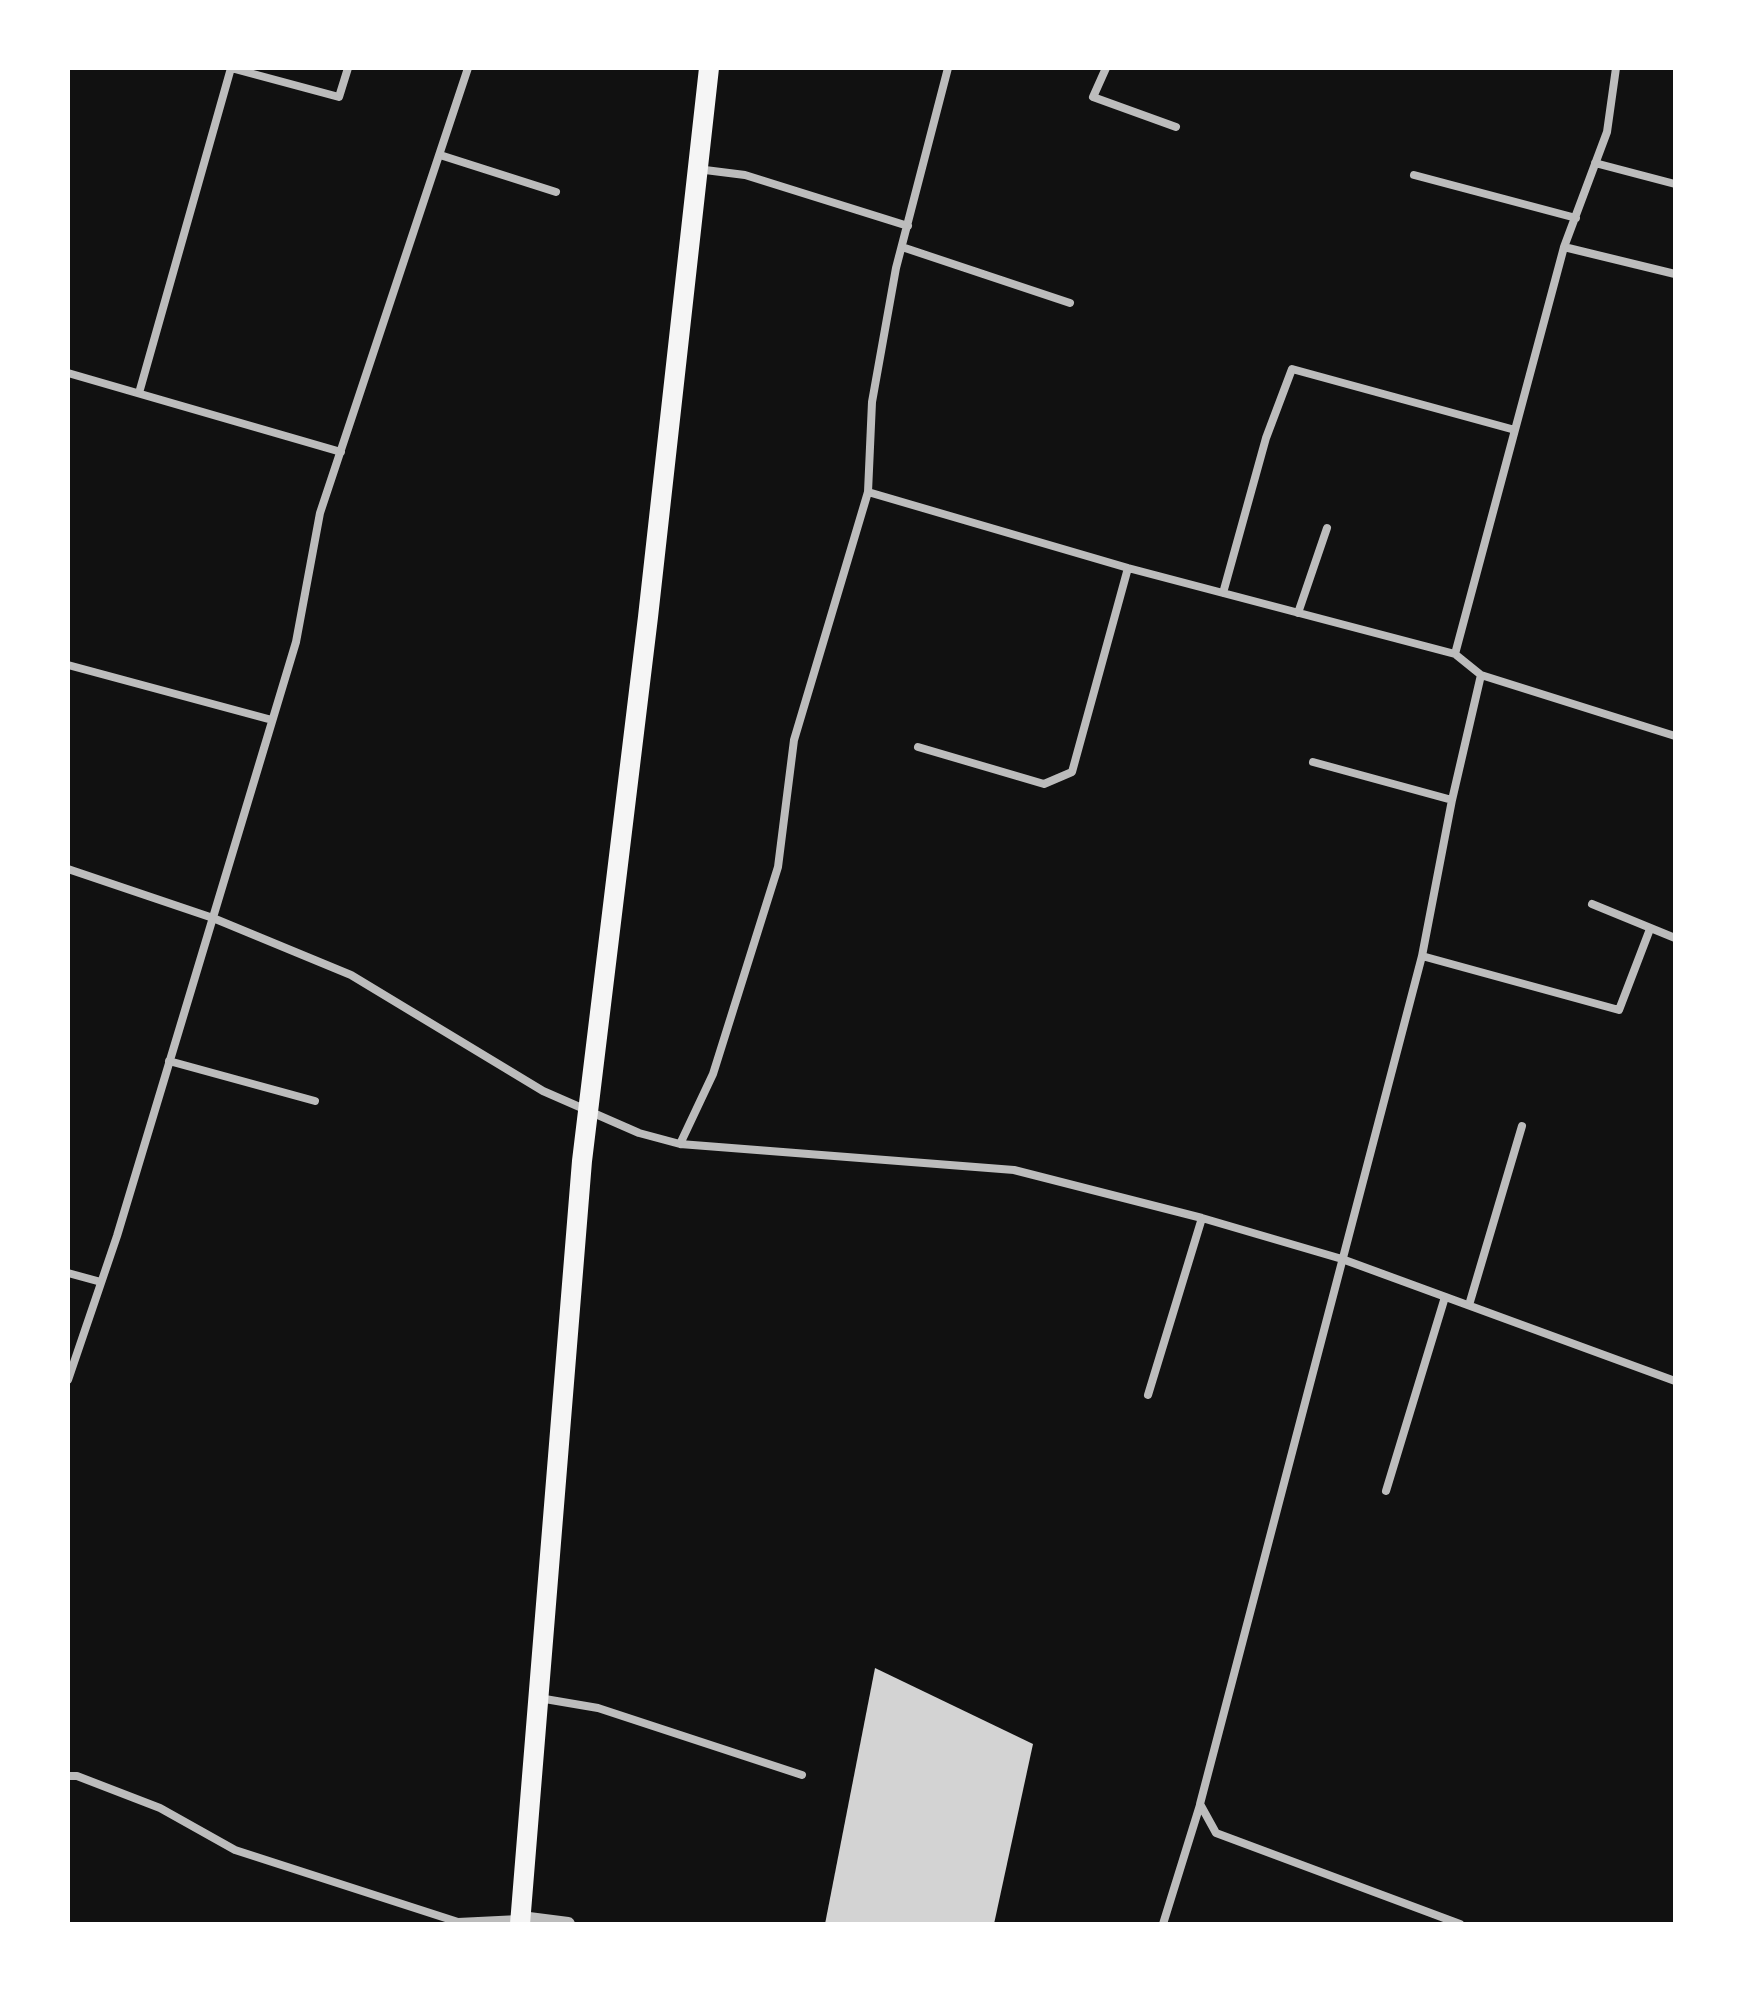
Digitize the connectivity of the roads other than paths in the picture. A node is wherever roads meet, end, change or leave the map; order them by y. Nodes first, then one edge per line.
1 (231, 68) edge
2 (348, 68) edge
3 (468, 68) edge
4 (709, 68) edge
5 (948, 68) edge
6 (1106, 68) edge
7 (1616, 68) edge
8 (1176, 127) dead end
9 (440, 155) junction
10 (1595, 163) junction
11 (697, 169) junction
12 (1414, 175) dead end
13 (1675, 184) edge
14 (556, 192) dead end
15 (1576, 218) junction
16 (908, 226) junction
17 (902, 247) junction
18 (1564, 247) junction
19 (1675, 274) edge
20 (1070, 303) dead end
21 (68, 373) edge
22 (139, 393) junction
23 (1515, 430) junction
24 (341, 452) junction
25 (868, 492) junction
26 (1327, 528) dead end
27 (1128, 568) junction
28 (1223, 593) junction
29 (1298, 613) junction
30 (1455, 654) junction
31 (68, 665) edge
32 (1481, 675) junction
33 (272, 720) junction
34 (1675, 736) edge
35 (918, 747) dead end
36 (1313, 762) dead end
37 (1452, 800) junction
38 (68, 869) edge
39 (1592, 904) dead end
40 (213, 918) junction
41 (1650, 929) junction
42 (1675, 938) edge
43 (1422, 956) junction
44 (169, 1061) junction
45 (315, 1101) dead end
46 (588, 1111) junction
47 (1522, 1126) dead end
48 (680, 1144) junction
49 (1202, 1218) junction
50 (1342, 1259) junction
51 (68, 1273) edge
52 (101, 1282) junction
53 (1445, 1297) junction
54 (1469, 1305) junction
55 (68, 1380) edge
56 (1675, 1381) edge
57 (1148, 1395) dead end
58 (1386, 1491) dead end
59 (538, 1698) junction
60 (802, 1775) dead end
61 (68, 1776) edge
62 (1200, 1804) junction
63 (520, 1921) edge
64 (568, 1924) edge
65 (1163, 1924) edge
66 (1460, 1924) edge

1 - 2 street
1 - 22 street
3 - 9 street
4 - 11 main road
5 - 16 street
6 - 8 street
7 - 10 street
9 - 14 street
9 - 24 street
10 - 13 street
10 - 15 street
11 - 16 street
11 - 46 main road
12 - 15 street
15 - 18 street
16 - 17 street
17 - 20 street
17 - 25 street
18 - 19 street
18 - 23 street
21 - 22 street
22 - 24 street
23 - 28 street
23 - 30 street
24 - 33 street
25 - 27 street
25 - 48 street
26 - 29 street
27 - 28 street
27 - 35 street
28 - 29 street
29 - 30 street
30 - 32 street
31 - 33 street
32 - 34 street
32 - 37 street
33 - 40 street
36 - 37 street
37 - 43 street
38 - 40 street
39 - 41 street
40 - 44 street
40 - 46 street
41 - 42 street
41 - 43 street
43 - 50 street
44 - 45 street
44 - 52 street
46 - 48 street
46 - 59 main road
47 - 54 street
48 - 49 street
49 - 50 street
49 - 57 street
50 - 53 street
50 - 62 street
51 - 52 street
52 - 55 street
53 - 54 street
53 - 58 street
54 - 56 street
59 - 60 street
59 - 63 main road
61 - 63 street
62 - 65 street
62 - 66 street
63 - 64 street

